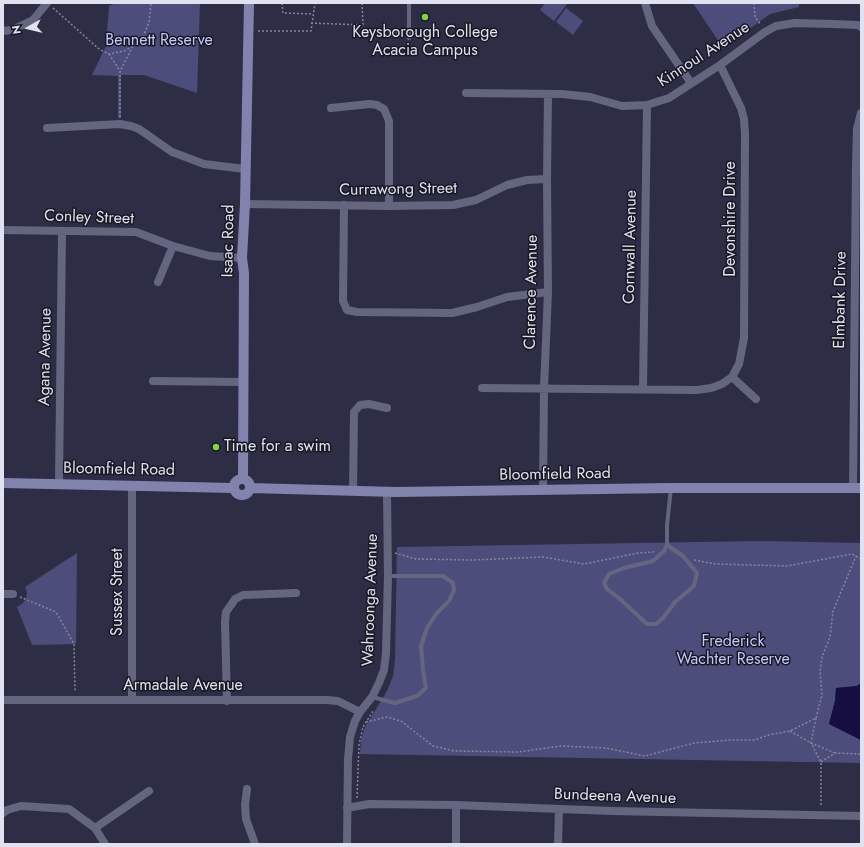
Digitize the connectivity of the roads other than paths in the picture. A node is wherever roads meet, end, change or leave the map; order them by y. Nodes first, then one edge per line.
1 (248, 3) edge
2 (409, 3) edge
3 (645, 3) edge
4 (50, 6) edge
5 (861, 27) edge
6 (3, 31) edge
7 (409, 38) dead end
8 (720, 65) junction
9 (691, 83) junction
10 (466, 93) dead end
11 (548, 95) junction
12 (647, 105) junction
13 (331, 108) dead end
14 (861, 114) edge
15 (47, 128) dead end
16 (858, 165) edge
17 (245, 169) junction
18 (547, 179) junction
19 (245, 204) junction
20 (344, 206) junction
21 (389, 206) junction
22 (3, 230) edge
23 (62, 231) junction
24 (173, 246) junction
25 (242, 258) junction
26 (858, 272) edge
27 (158, 282) dead end
28 (548, 292) junction
29 (732, 376) junction
30 (857, 379) edge
31 (153, 381) dead end
32 (243, 382) junction
33 (482, 388) dead end
34 (544, 388) junction
35 (643, 389) junction
36 (756, 399) dead end
37 (386, 408) dead end
38 (243, 479) junction
39 (3, 483) edge
40 (59, 484) junction
41 (132, 485) junction
42 (234, 488) junction
43 (250, 488) junction
44 (672, 488) junction
45 (857, 488) edge
46 (543, 490) junction
47 (352, 491) junction
48 (387, 492) junction
49 (668, 545) junction
50 (388, 576) junction
51 (296, 593) dead end
52 (3, 594) edge
53 (13, 594) road end
54 (372, 697) junction
55 (3, 700) edge
56 (132, 700) junction
57 (227, 701) junction
58 (360, 712) junction
59 (247, 789) dead end
60 (149, 791) dead end
61 (348, 804) junction
62 (456, 805) junction
63 (559, 810) junction
64 (3, 813) edge
65 (861, 816) edge
66 (95, 828) junction
67 (105, 844) edge
68 (255, 844) edge
69 (347, 844) edge
70 (456, 844) edge
71 (558, 844) edge

1 - 17 street, Isaac Road
2 - 7 lane
3 - 9 street
4 - 6 street
5 - 8 street, Kinnoul Avenue
8 - 9 street, Kinnoul Avenue
8 - 29 street, Devonshire Drive
9 - 12 street, Kinnoul Avenue
10 - 11 street, Kinnoul Avenue
11 - 12 street, Kinnoul Avenue
11 - 18 street, Clarence Avenue
12 - 35 street, Cornwall Avenue
13 - 21 street
14 - 16 street, Elmbank Drive
15 - 17 street
16 - 26 street, Elmbank Drive
17 - 19 street, Isaac Road
18 - 21 street, Currawong Street
18 - 28 street, Clarence Avenue
19 - 20 street, Currawong Street
19 - 25 street, Isaac Road
20 - 21 street, Currawong Street
20 - 28 street
22 - 23 street, Conley Street
23 - 24 street, Conley Street
23 - 40 street, Agana Avenue
24 - 25 street, Conley Street
24 - 27 street
25 - 32 street, Isaac Road
26 - 30 street, Elmbank Drive
28 - 34 street, Clarence Avenue
29 - 35 street
29 - 36 street
30 - 45 street, Elmbank Drive
31 - 32 street
32 - 38 street, Isaac Road
33 - 34 street
34 - 35 street
34 - 46 street, Clarence Avenue
37 - 47 street
38 - 42 street
38 - 43 street
39 - 40 street, Bloomfield Road
40 - 41 street, Bloomfield Road
41 - 42 street, Bloomfield Road
41 - 56 street, Sussex Street
42 - 43 street
43 - 47 street, Bloomfield Road
44 - 45 street, Bloomfield Road
44 - 46 street, Bloomfield Road
44 - 49 lane
46 - 48 street, Bloomfield Road
47 - 48 street, Bloomfield Road
48 - 50 street, Wahroonga Avenue
49 - 49 lane
50 - 54 street, Wahroonga Avenue
50 - 54 lane
51 - 57 street
52 - 53 street
54 - 58 street, Wahroonga Avenue
55 - 56 street, Armadale Avenue
56 - 57 street, Armadale Avenue
57 - 58 street, Armadale Avenue
58 - 61 street, Wahroonga Avenue
59 - 68 street
60 - 66 street
61 - 62 street, Bundeena Avenue
61 - 69 street, Wahroonga Avenue
62 - 63 street, Bundeena Avenue
62 - 70 street
63 - 65 street, Bundeena Avenue
63 - 71 street
64 - 66 street
66 - 67 street

